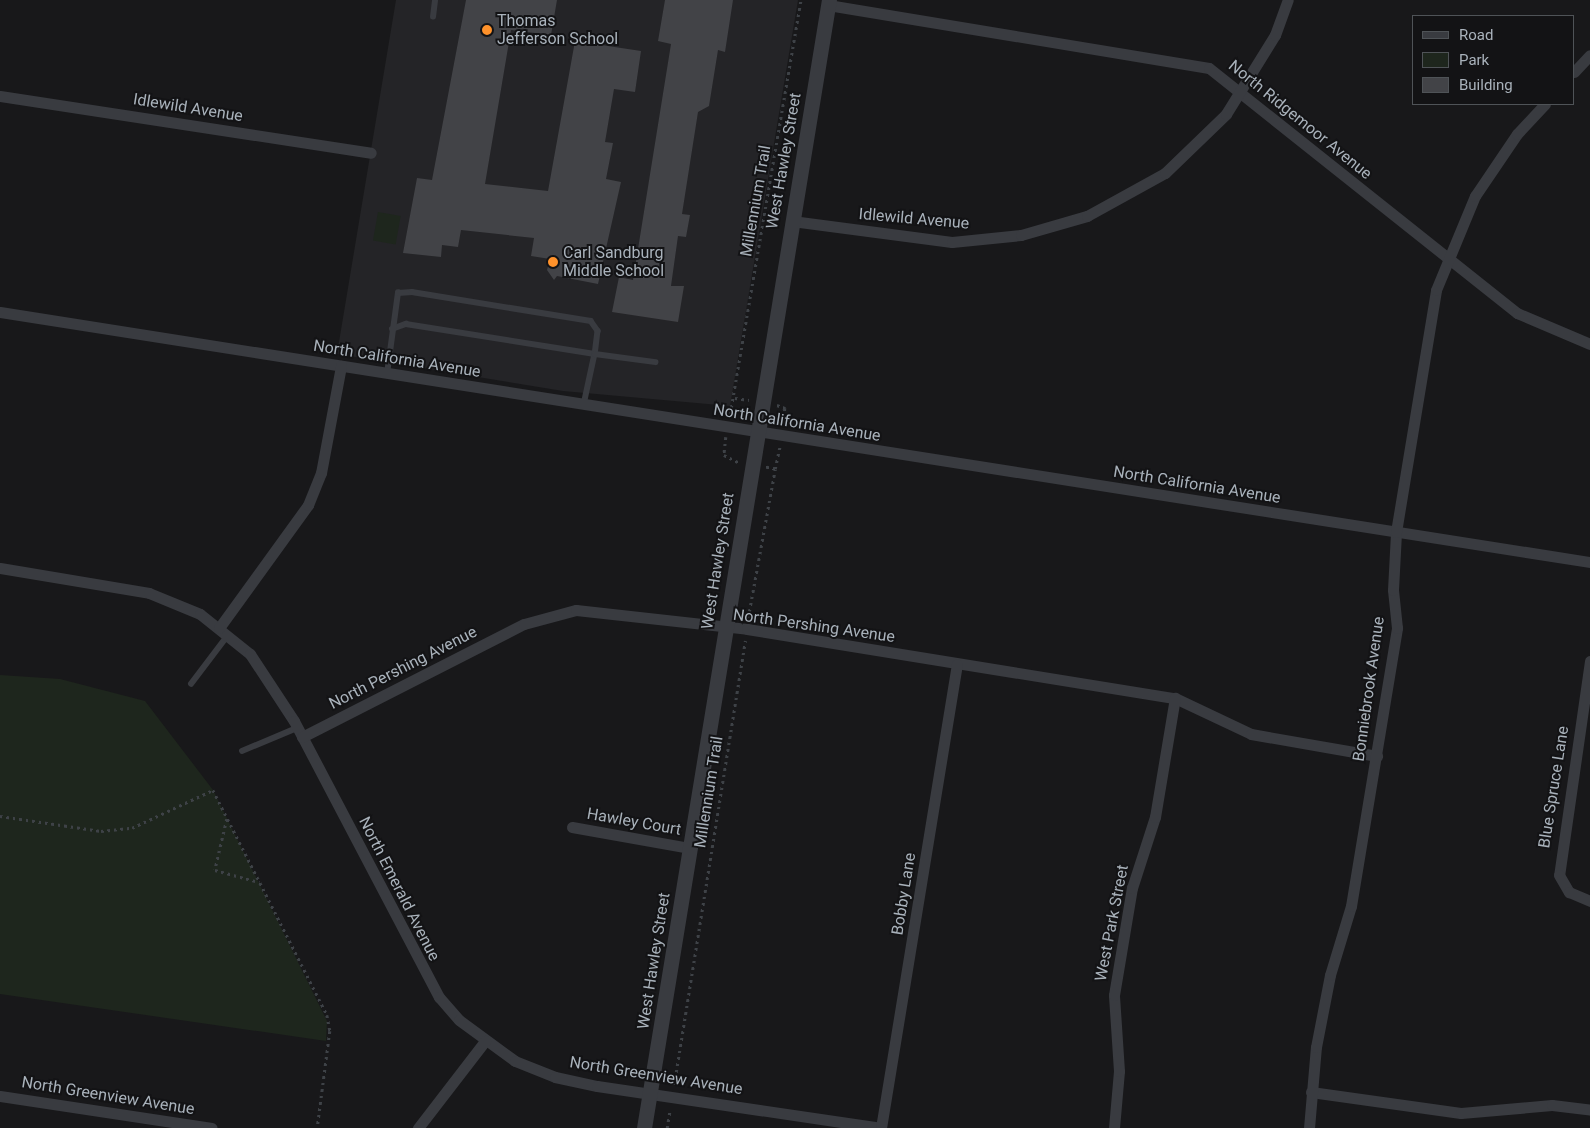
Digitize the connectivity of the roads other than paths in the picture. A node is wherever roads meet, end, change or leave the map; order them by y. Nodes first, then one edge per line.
1 (435, 0) edge
2 (1288, 0) edge
3 (829, 3) edge
4 (433, 17) dead end
5 (1590, 54) edge
6 (1575, 71) edge
7 (1242, 93) junction
8 (0, 96) edge
9 (1544, 105) edge
10 (371, 153) dead end
11 (792, 221) junction
12 (1446, 258) junction
13 (0, 312) edge
14 (392, 329) junction
15 (1590, 344) edge
16 (596, 354) junction
17 (655, 362) dead end
18 (341, 366) junction
19 (387, 374) junction
20 (584, 405) junction
21 (757, 433) junction
22 (1396, 532) junction
23 (1590, 562) edge
24 (0, 568) edge
25 (725, 629) junction
26 (224, 631) junction
27 (1590, 661) edge
28 (957, 664) junction
29 (190, 684) dead end
30 (1175, 698) junction
31 (300, 733) junction
32 (242, 751) dead end
33 (1377, 756) junction
34 (572, 827) dead end
35 (690, 848) junction
36 (1590, 901) edge
37 (485, 1041) junction
38 (1311, 1092) junction
39 (650, 1093) junction
40 (0, 1096) edge
41 (1590, 1110) edge
42 (212, 1128) edge
43 (418, 1128) edge
44 (644, 1128) edge
45 (881, 1128) edge
46 (1114, 1128) edge
47 (1309, 1128) edge

1 - 4 lane
2 - 7 street, Idlewild Avenue
3 - 7 street, North Ridgemoor Avenue
3 - 11 street, West Hawley Street
5 - 6 street
7 - 11 street, Idlewild Avenue
7 - 12 street, North Ridgemoor Avenue
8 - 10 street, Idlewild Avenue
9 - 12 street, Bonniebrook Avenue
11 - 21 street, West Hawley Street
12 - 15 street, North Ridgemoor Avenue
12 - 22 street, Bonniebrook Avenue
13 - 18 street, North California Avenue
14 - 16 lane
14 - 16 lane
14 - 19 lane
16 - 17 lane
16 - 20 lane
18 - 19 street, North California Avenue
18 - 26 street
19 - 20 street, North California Avenue
20 - 21 street, North California Avenue
21 - 22 street, North California Avenue
21 - 25 street, West Hawley Street
22 - 23 street, North California Avenue
22 - 33 street, Bonniebrook Avenue
24 - 26 street
25 - 28 street, North Pershing Avenue
25 - 31 street, North Pershing Avenue
25 - 35 street, West Hawley Street
26 - 29 lane
26 - 31 street
27 - 36 street, Blue Spruce Lane
28 - 30 street, North Pershing Avenue
28 - 45 street, Bobby Lane
30 - 33 street, North Pershing Avenue
30 - 46 street, West Park Street
31 - 32 lane
31 - 37 street, North Emerald Avenue
33 - 38 street, Bonniebrook Avenue
34 - 35 street, Hawley Court
35 - 39 street, West Hawley Street
37 - 39 street, North Greenview Avenue
37 - 43 street
38 - 41 street
38 - 47 street, Bonniebrook Avenue
39 - 44 street, West Hawley Street
39 - 45 street, North Greenview Avenue
40 - 42 street, North Greenview Avenue

